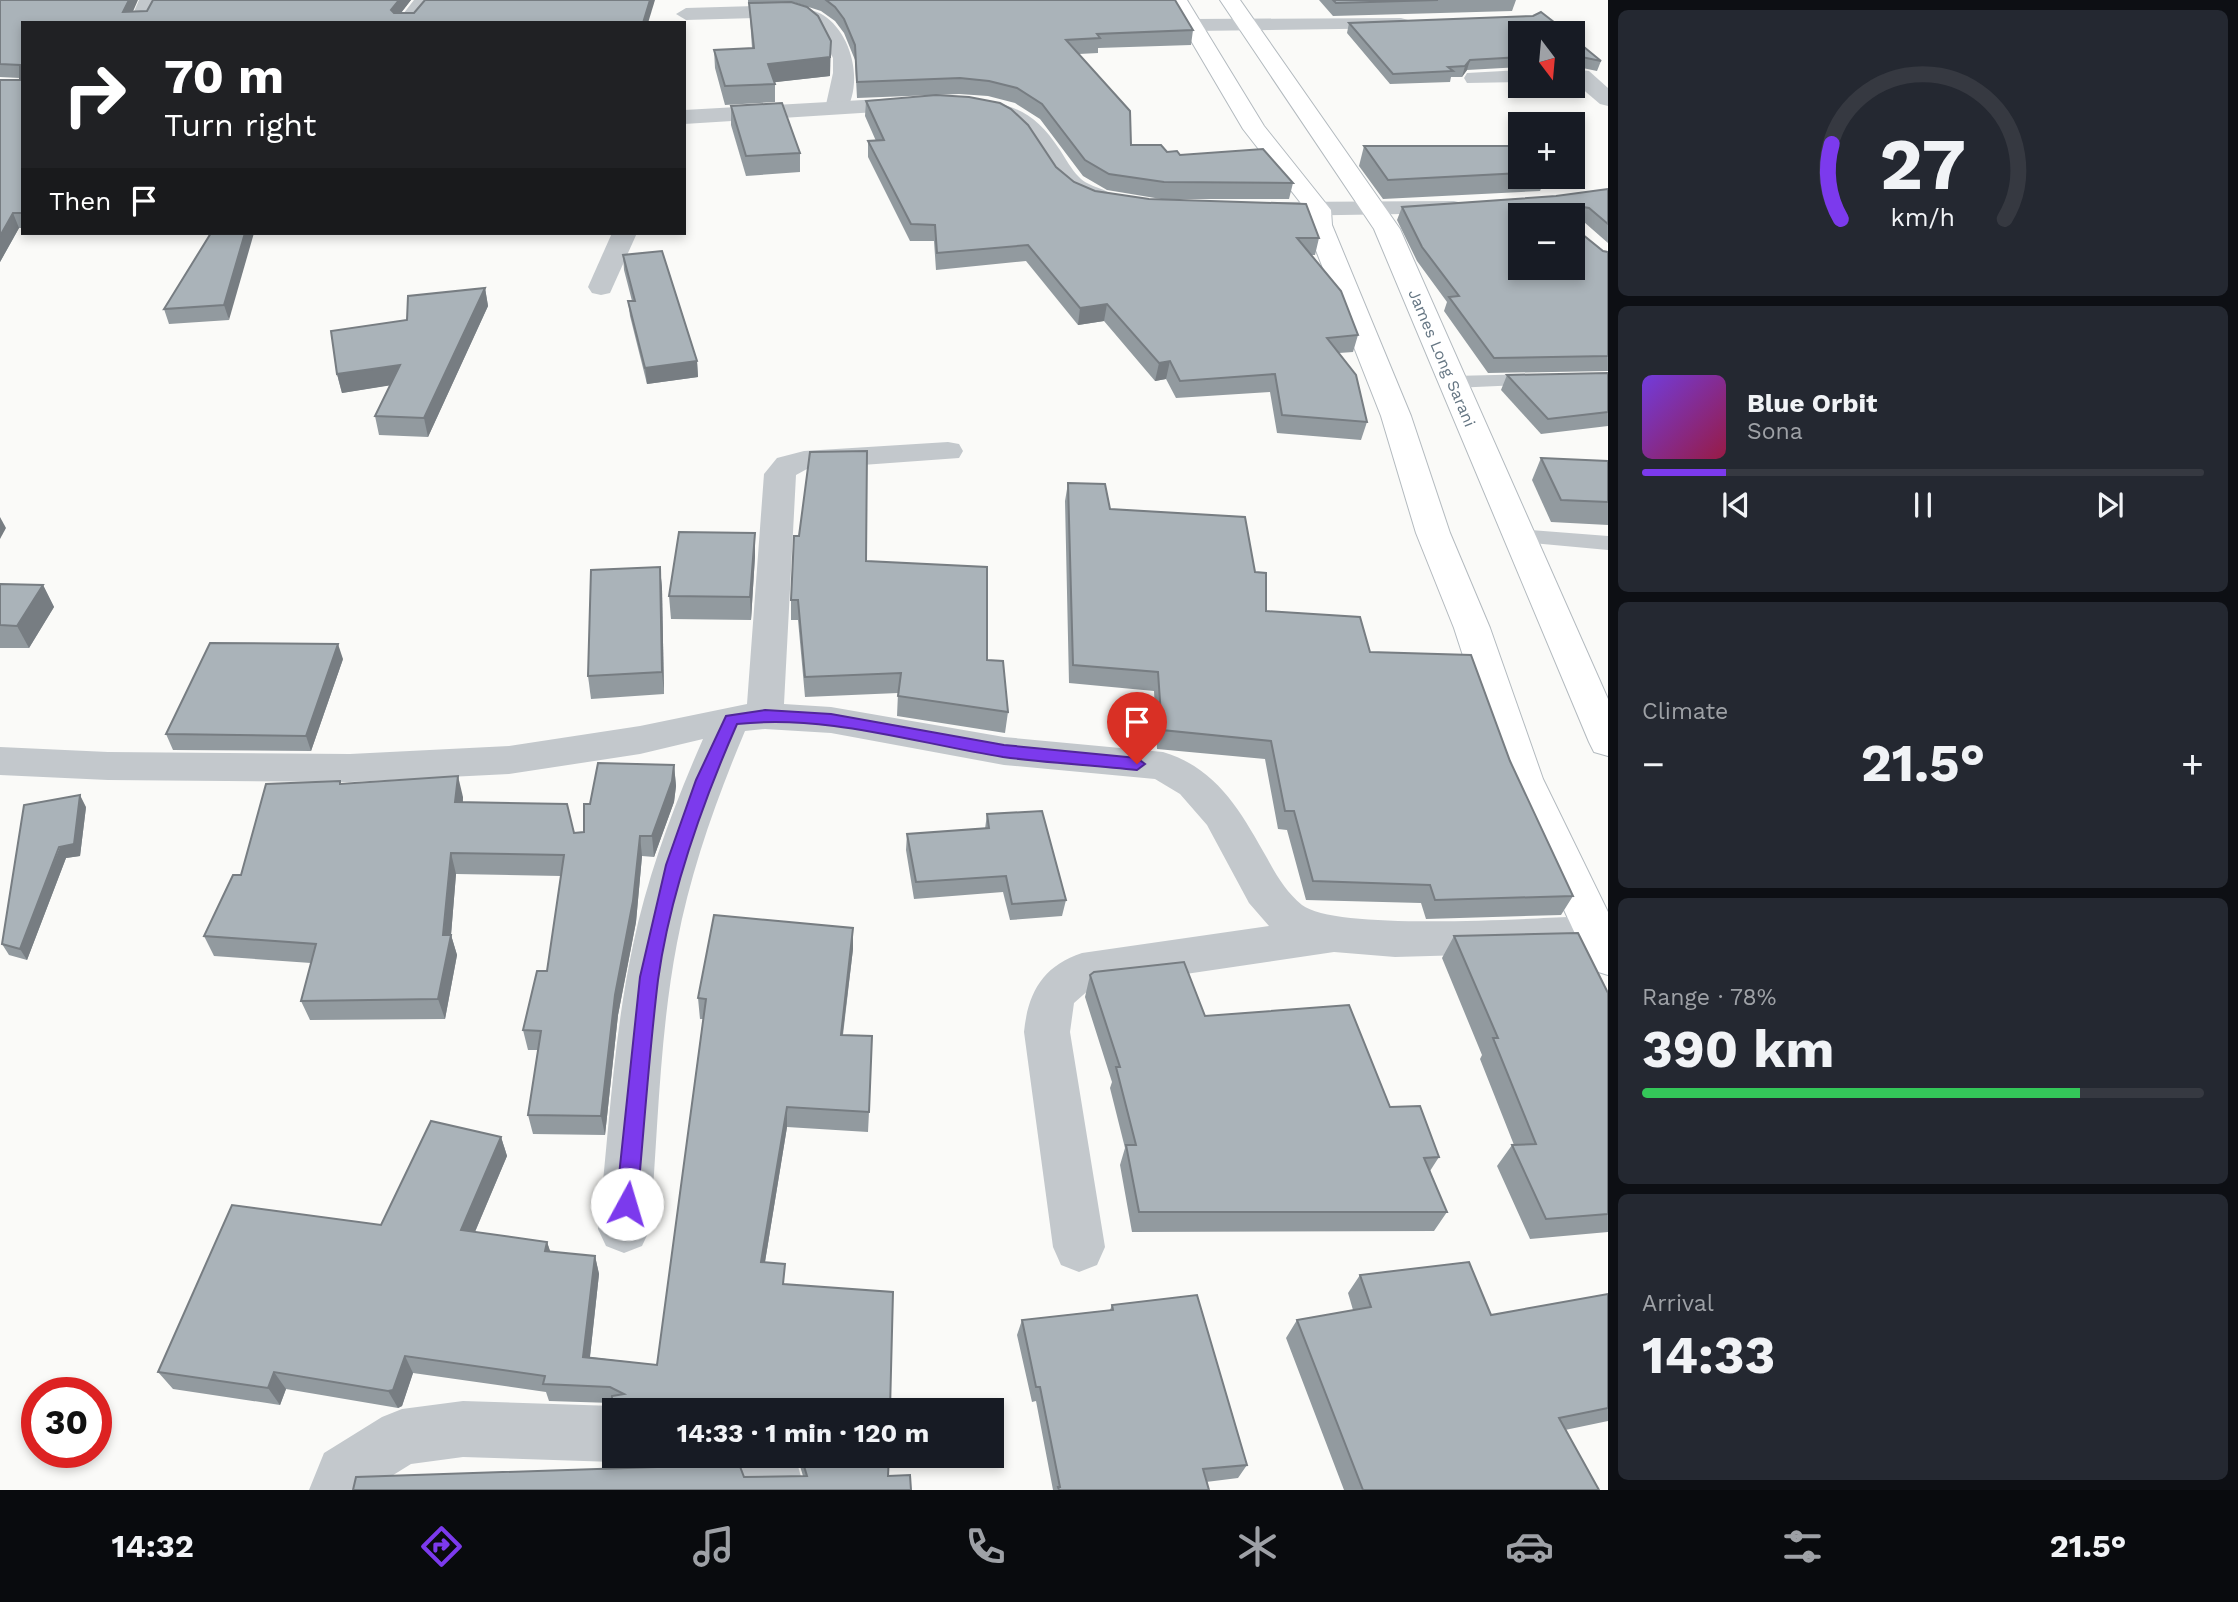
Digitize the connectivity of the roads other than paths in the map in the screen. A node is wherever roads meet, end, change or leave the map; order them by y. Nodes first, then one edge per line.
1 (149, 0) edge
2 (424, 0) edge
3 (1230, 0) edge
4 (1185, 13) edge
5 (686, 14) dead end
6 (140, 21) edge
7 (408, 21) edge
8 (1422, 23) edge
9 (1247, 24) junction
10 (1508, 77) edge
11 (1475, 78) dead end
12 (1586, 80) edge
13 (1608, 99) edge
14 (836, 109) junction
15 (686, 117) edge
16 (1123, 203) edge
17 (1482, 207) edge
18 (1264, 209) edge
19 (1319, 209) junction
20 (1374, 210) junction
21 (623, 235) edge
22 (601, 287) dead end
23 (1554, 380) edge
24 (1453, 382) junction
25 (948, 451) dead end
26 (1519, 536) junction
27 (1608, 543) edge
28 (748, 718) junction
29 (1605, 726) edge
30 (0, 761) edge
31 (1333, 934) junction
32 (1604, 941) edge
33 (624, 1229) dead end
34 (1079, 1247) dead end
35 (602, 1434) edge
36 (771, 1468) edge
37 (338, 1490) edge
38 (776, 1490) edge

1 - 6 street
2 - 7 street
3 - 9 main road, James Long Sarani
4 - 9 street
4 - 19 main road
5 - 14 street
8 - 9 street
9 - 20 main road, James Long Sarani
10 - 11 street
12 - 13 street
14 - 15 street
14 - 16 street
17 - 20 street
18 - 19 street
19 - 20 street
19 - 32 main road
20 - 24 main road, James Long Sarani
21 - 22 street
23 - 24 lane
24 - 26 main road, James Long Sarani
25 - 28 street
26 - 27 lane
26 - 29 main road, James Long Sarani
28 - 30 street
28 - 31 street
28 - 33 street
31 - 32 street
31 - 34 street
35 - 37 street
36 - 38 street

